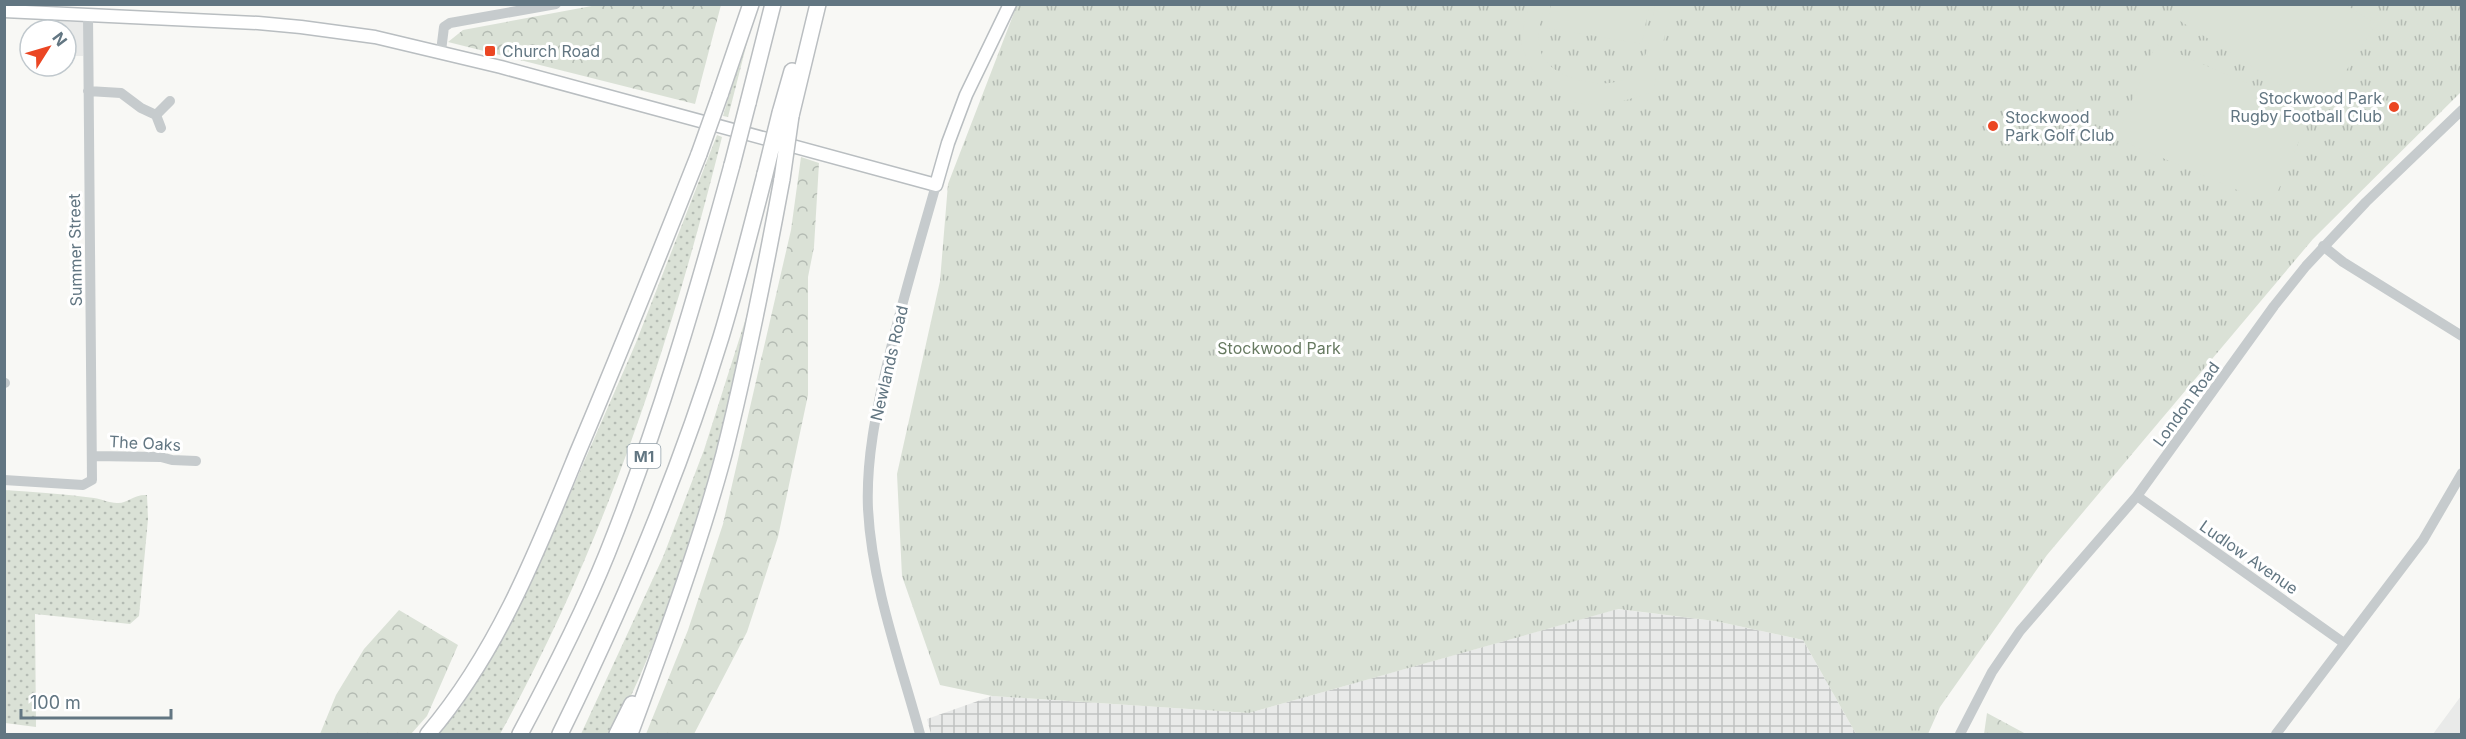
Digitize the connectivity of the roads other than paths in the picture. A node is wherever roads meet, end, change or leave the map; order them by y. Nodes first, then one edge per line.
1 (556, 4) edge
2 (751, 4) edge
3 (773, 4) edge
4 (809, 4) edge
5 (818, 4) edge
6 (1010, 4) edge
7 (4, 11) edge
8 (88, 15) junction
9 (441, 51) junction
10 (88, 91) junction
11 (170, 101) dead end
12 (2462, 110) edge
13 (156, 115) junction
14 (786, 115) junction
15 (161, 128) dead end
16 (936, 185) junction
17 (2323, 246) junction
18 (2462, 336) edge
19 (92, 456) junction
20 (196, 461) dead end
21 (2462, 473) edge
22 (4, 480) edge
23 (2138, 496) junction
24 (2344, 643) junction
25 (660, 647) junction
26 (428, 735) edge
27 (520, 735) edge
28 (560, 735) edge
29 (617, 735) edge
30 (630, 735) edge
31 (920, 735) edge
32 (1960, 735) edge
33 (2276, 735) edge

1 - 9 street
2 - 26 highway, bridge
3 - 27 highway, M1, bridge
4 - 14 highway, M1
5 - 14 highway
6 - 16 main road, Newlands Road
7 - 8 main road
8 - 9 main road
8 - 10 street, Summer Street
9 - 16 main road
10 - 13 street
10 - 19 street, Summer Street
11 - 13 street
12 - 17 street, London Road
13 - 15 street
14 - 25 highway, bridge
14 - 28 highway, M1, bridge
16 - 31 street, Newlands Road
17 - 18 street
17 - 23 street, London Road
19 - 20 street, The Oaks
19 - 22 street, Summer Street
21 - 24 street
23 - 24 street, Ludlow Avenue
23 - 32 street, London Road
24 - 33 street
25 - 29 highway
25 - 30 highway

